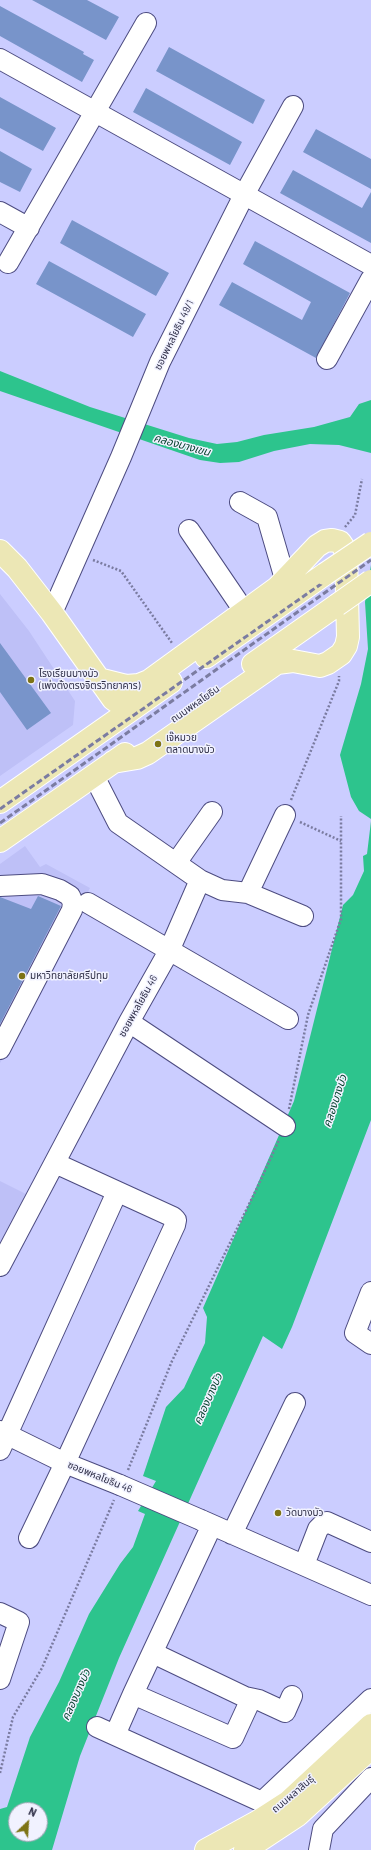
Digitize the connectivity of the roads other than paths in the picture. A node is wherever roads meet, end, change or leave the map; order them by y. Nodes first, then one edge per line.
1 (146, 23) dead end
2 (0, 59) edge
3 (293, 106) dead end
4 (95, 112) junction
5 (244, 195) junction
6 (0, 212) edge
7 (29, 228) junction
8 (8, 263) dead end
9 (371, 265) edge
10 (371, 279) edge
11 (327, 360) dead end
12 (240, 502) dead end
13 (189, 530) dead end
14 (371, 543) edge
15 (0, 551) edge
16 (0, 572) edge
17 (285, 579) junction
18 (371, 581) edge
19 (33, 599) junction
20 (244, 612) junction
21 (47, 617) junction
22 (98, 679) junction
23 (137, 705) junction
24 (93, 737) junction
25 (113, 762) junction
26 (94, 776) junction
27 (0, 802) edge
28 (212, 812) dead end
29 (285, 815) road end
30 (0, 841) edge
31 (176, 863) junction
32 (0, 870) edge
33 (200, 880) junction
34 (8, 885) edge
35 (248, 893) junction
36 (88, 903) dead end
37 (303, 916) dead end
38 (169, 951) junction
39 (288, 1019) dead end
40 (129, 1022) junction
41 (0, 1049) edge
42 (286, 1126) road end
43 (55, 1163) junction
44 (117, 1192) junction
45 (0, 1266) edge
46 (371, 1292) edge
47 (371, 1344) edge
48 (296, 1404) dead end
49 (2, 1439) edge
50 (65, 1463) junction
51 (206, 1523) junction
52 (232, 1534) junction
53 (29, 1538) dead end
54 (371, 1542) edge
55 (304, 1565) junction
56 (370, 1593) edge
57 (0, 1612) edge
58 (153, 1653) junction
59 (0, 1679) edge
60 (134, 1694) junction
61 (292, 1696) dead end
62 (251, 1698) junction
63 (371, 1699) edge
64 (371, 1725) edge
65 (97, 1727) dead end
66 (115, 1735) junction
67 (371, 1748) edge
68 (370, 1780) edge
69 (266, 1808) junction
70 (206, 1850) edge
71 (245, 1850) edge
72 (319, 1850) edge

1 - 4 street
2 - 4 street
3 - 5 street, ซอยพหลโยธิน 49/1
4 - 5 street
4 - 7 street
5 - 9 street
5 - 21 street, ซอยพหลโยธิน 49/1
6 - 7 street
7 - 8 street
10 - 11 street
12 - 17 street
13 - 20 street
14 - 23 main road, bridge
15 - 19 main road
16 - 19 main road
17 - 20 main road
17 - 25 main road
18 - 25 main road, ถนนพหลโยธิน, bridge
19 - 21 main road
20 - 22 main road
21 - 22 main road
21 - 24 main road
22 - 23 main road
23 - 24 main road
24 - 27 main road
25 - 26 main road, ถนนพหลโยธิน
26 - 30 main road, ถนนพหลโยธิน
26 - 31 street
28 - 31 street
29 - 35 street
31 - 33 street
32 - 34 street
33 - 35 street
33 - 38 street, ซอยพหลโยธิน 46
34 - 41 street
35 - 37 street
36 - 38 street
38 - 39 street
38 - 40 street, ซอยพหลโยธิน 46
40 - 42 street
40 - 43 street, ซอยพหลโยธิน 46
43 - 44 street
43 - 45 street, ซอยพหลโยธิน 46
44 - 49 street
44 - 50 street
46 - 47 street
48 - 52 street
49 - 50 street, ซอยพหลโยธิน 46
50 - 51 street, ซอยพหลโยธิน 46, bridge
50 - 53 street
51 - 52 street, ซอยพหลโยธิน 46
51 - 58 street
52 - 55 street, ซอยพหลโยธิน 46
54 - 55 street
55 - 56 street, ซอยพหลโยธิน 46
57 - 59 street
58 - 60 street
58 - 62 street
60 - 62 street
60 - 66 street
61 - 62 street
63 - 69 street
64 - 69 main road, ถนนผลาสินธุ์
65 - 66 street
66 - 69 street
67 - 71 main road, ถนนผลาสินธุ์
68 - 72 street
69 - 70 main road, ถนนผลาสินธุ์

